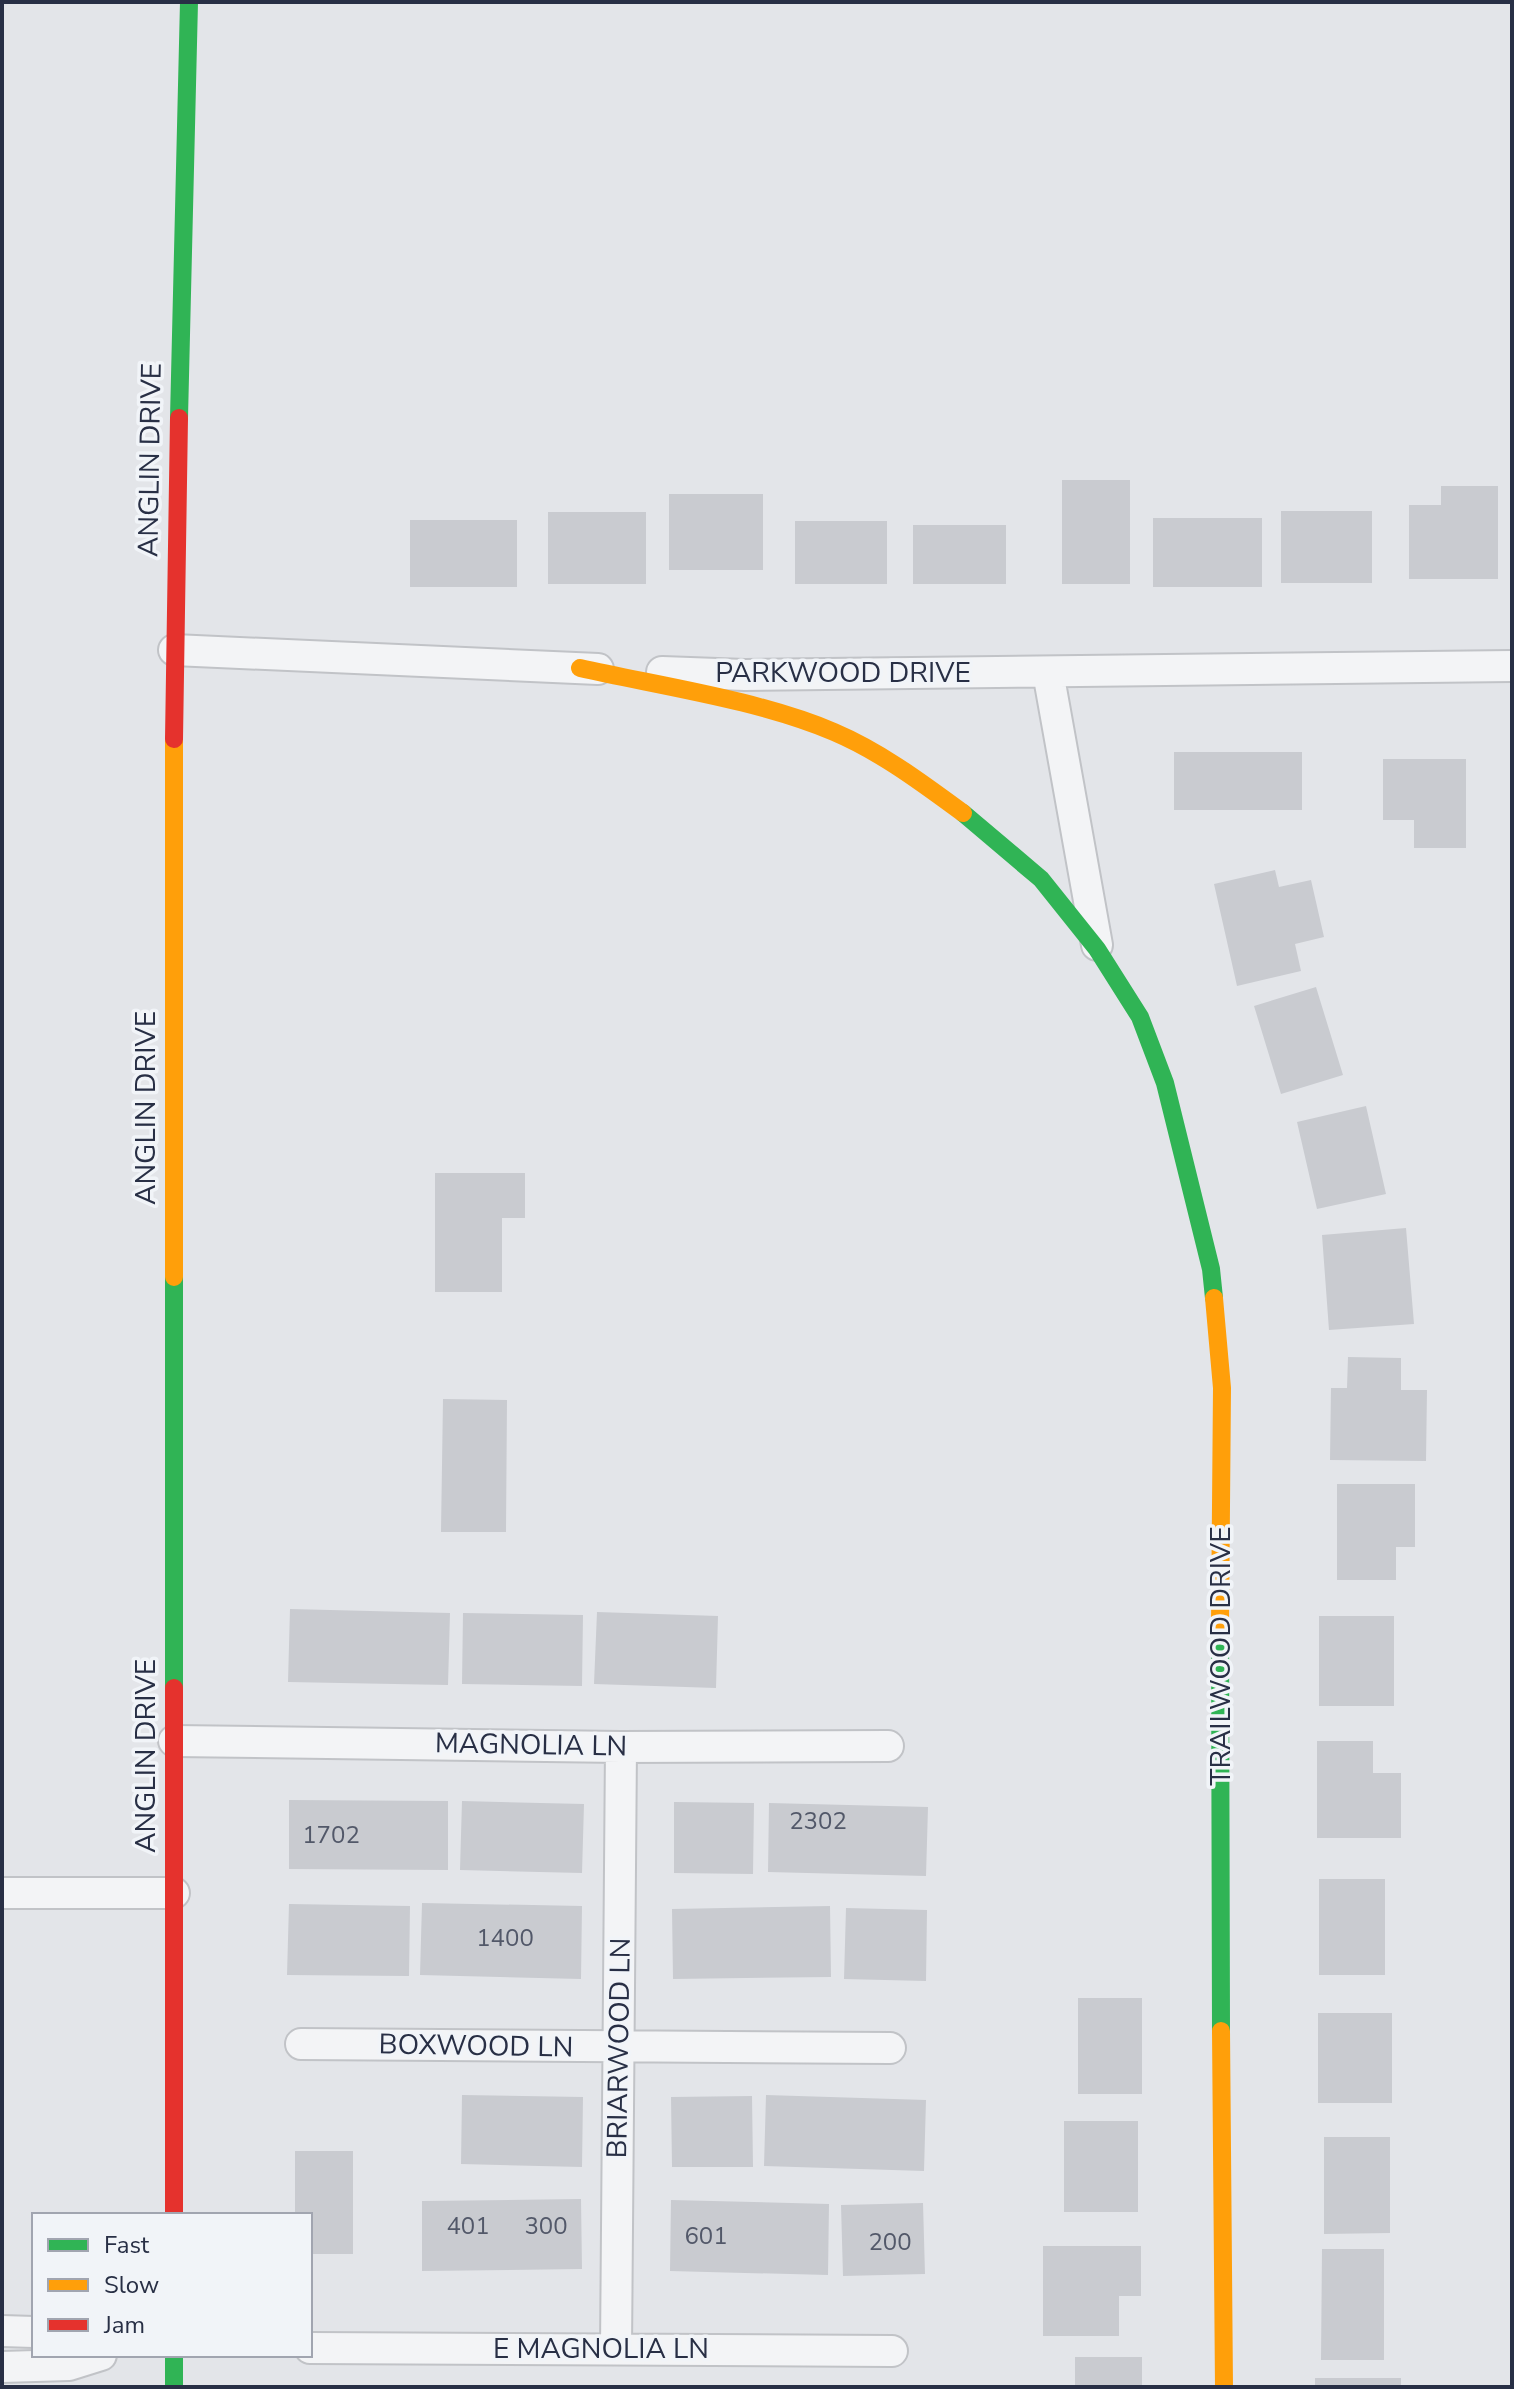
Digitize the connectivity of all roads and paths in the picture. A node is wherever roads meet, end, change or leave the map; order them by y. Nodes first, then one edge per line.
1 (189, 2) edge
2 (174, 650) junction
3 (1512, 666) edge
4 (580, 668) junction
5 (1048, 672) junction
6 (1097, 949) junction
7 (174, 1741) junction
8 (888, 1746) dead end
9 (621, 1747) junction
10 (2, 1893) edge
11 (174, 1893) junction
12 (301, 2044) dead end
13 (619, 2047) junction
14 (890, 2048) dead end
15 (174, 2213) edge
16 (2, 2331) edge
17 (32, 2332) edge
18 (312, 2348) edge
19 (616, 2349) junction
20 (892, 2351) dead end
21 (95, 2357) edge
22 (174, 2357) edge
23 (2, 2367) edge
24 (174, 2387) edge
25 (1224, 2387) edge

1 - 2 street, ANGLIN DRIVE
2 - 4 street, PARKWOOD DRIVE
2 - 7 street, ANGLIN DRIVE
3 - 5 street, PARKWOOD DRIVE
4 - 5 street, PARKWOOD DRIVE
4 - 6 street, TRAILWOOD DRIVE
5 - 6 street, TRAILWOOD DRIVE
6 - 25 street, TRAILWOOD DRIVE
7 - 9 street, MAGNOLIA LN
7 - 11 street, ANGLIN DRIVE
8 - 9 street, MAGNOLIA LN
9 - 13 street, BRIARWOOD LN
10 - 11 street
11 - 15 street, ANGLIN DRIVE
12 - 13 street, BOXWOOD LN
13 - 14 street, BOXWOOD LN
13 - 19 street, BRIARWOOD LN
16 - 17 street
18 - 19 street, E MAGNOLIA LN
19 - 20 street, E MAGNOLIA LN
21 - 23 street
22 - 24 street

